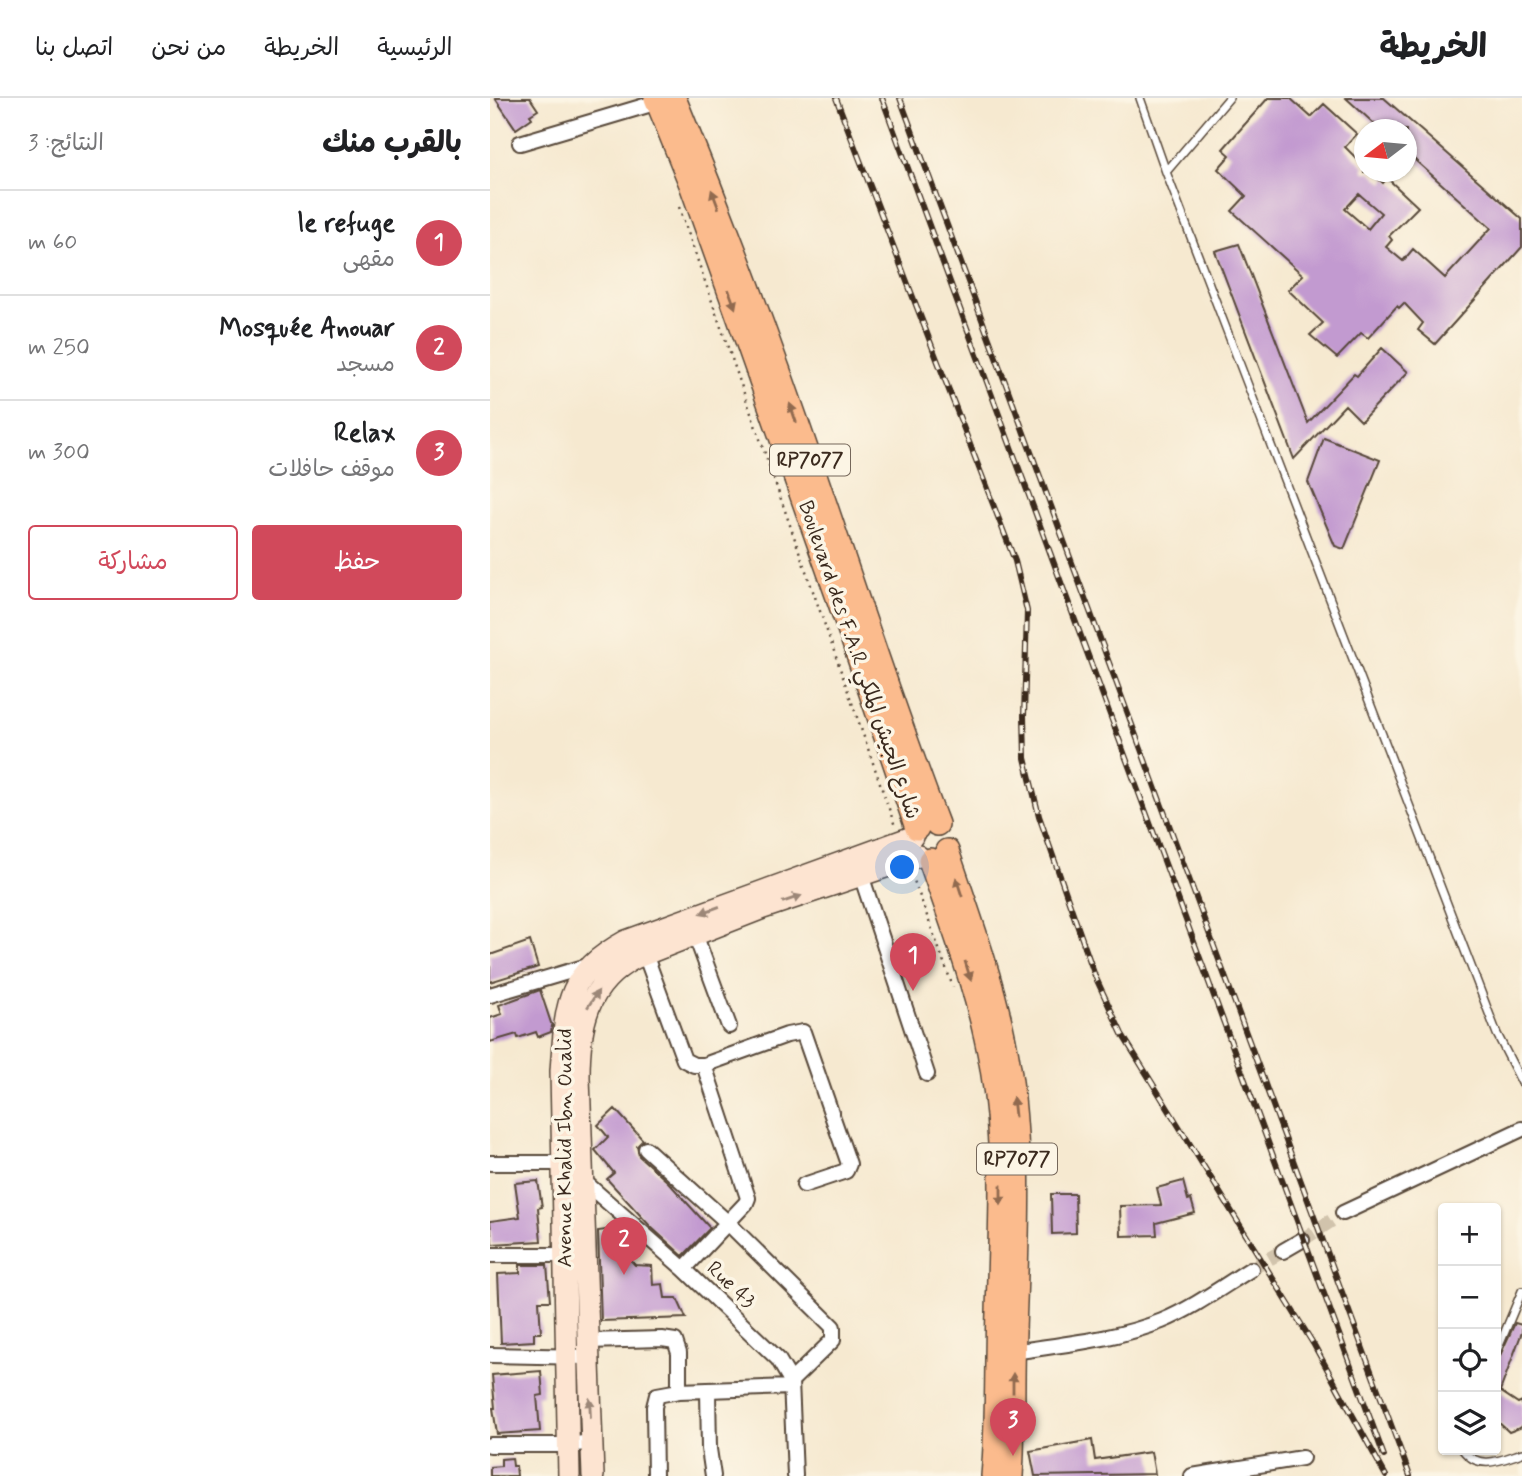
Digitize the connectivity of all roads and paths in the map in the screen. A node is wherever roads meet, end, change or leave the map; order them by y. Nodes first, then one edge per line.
1 (1140, 98) edge
2 (1229, 98) edge
3 (663, 99) edge
4 (520, 143) dead end
5 (1166, 172) junction
6 (675, 197) dead end
7 (921, 845) junction
8 (861, 875) junction
9 (695, 934) junction
10 (645, 954) junction
11 (592, 965) junction
12 (954, 991) dead end
13 (490, 995) edge
14 (729, 1026) dead end
15 (704, 1065) junction
16 (927, 1074) dead end
17 (1522, 1083) edge
18 (1522, 1129) edge
19 (646, 1149) dead end
20 (490, 1163) edge
21 (563, 1163) junction
22 (583, 1180) junction
23 (804, 1185) dead end
24 (1343, 1213) tunnel mouth
25 (727, 1222) junction
26 (1302, 1240) tunnel mouth
27 (1283, 1251) tunnel mouth
28 (490, 1255) edge
29 (566, 1255) junction
30 (684, 1269) junction
31 (1251, 1269) tunnel mouth
32 (1522, 1291) edge
33 (1501, 1341) edge
34 (581, 1351) junction
35 (1013, 1352) junction
36 (490, 1355) edge
37 (791, 1384) junction
38 (680, 1391) junction
39 (708, 1391) junction
40 (591, 1442) junction
41 (490, 1445) edge
42 (569, 1445) junction
43 (1522, 1453) edge
44 (1468, 1455) edge
45 (1302, 1458) dead end
46 (1259, 1471) edge
47 (569, 1476) edge
48 (593, 1476) edge
49 (655, 1476) edge
50 (713, 1476) edge
51 (795, 1476) edge
52 (993, 1476) edge
53 (1012, 1476) edge
54 (1192, 1476) edge

1 - 5 lane
2 - 5 lane
3 - 4 street
3 - 7 main road, Boulevard des F.A.R شارع الجيش الملكي / RP7077
5 - 17 lane
6 - 7 path
7 - 8 main road, Avenue Khalid Ibn Oualid
7 -> 11 main road, Avenue Khalid Ibn Oualid
7 - 12 path
35 -> 7 main road, Boulevard des F.A.R شارع الجيش الملكي / RP7077
7 -> 52 main road, Boulevard des F.A.R شارع الجيش الملكي / RP7077
9 -> 8 main road, Avenue Khalid Ibn Oualid
8 - 16 street
9 - 10 main road, Avenue Khalid Ibn Oualid
9 - 14 street
10 - 15 street
22 -> 10 main road, Avenue Khalid Ibn Oualid
11 - 13 street
11 - 21 main road, Avenue Khalid Ibn Oualid
15 - 23 street
15 - 25 street
18 - 24 street
19 - 25 street
20 - 21 street
21 - 22 street, Rue 43
21 - 29 main road, Avenue Khalid Ibn Oualid
22 - 30 street, Rue 43
22 - 34 main road, Avenue Khalid Ibn Oualid
25 - 30 street
25 - 37 street
26 - 27 street
28 - 29 street
29 - 34 main road, Avenue Khalid Ibn Oualid
30 - 37 street, Rue 43
31 - 35 street
32 - 33 lane
34 - 36 street
34 - 38 street
40 -> 34 main road, Avenue Khalid Ibn Oualid
34 - 42 main road, Avenue Khalid Ibn Oualid
53 -> 35 main road, Boulevard des F.A.R شارع الجيش الملكي / RP7077
37 - 39 street
37 - 51 street
38 - 39 street
38 - 49 street
39 - 50 street
40 - 42 street
40 - 48 main road, Avenue Khalid Ibn Oualid
41 - 42 street
42 - 47 main road, Avenue Khalid Ibn Oualid
43 - 44 lane
45 - 46 street
46 - 54 street

